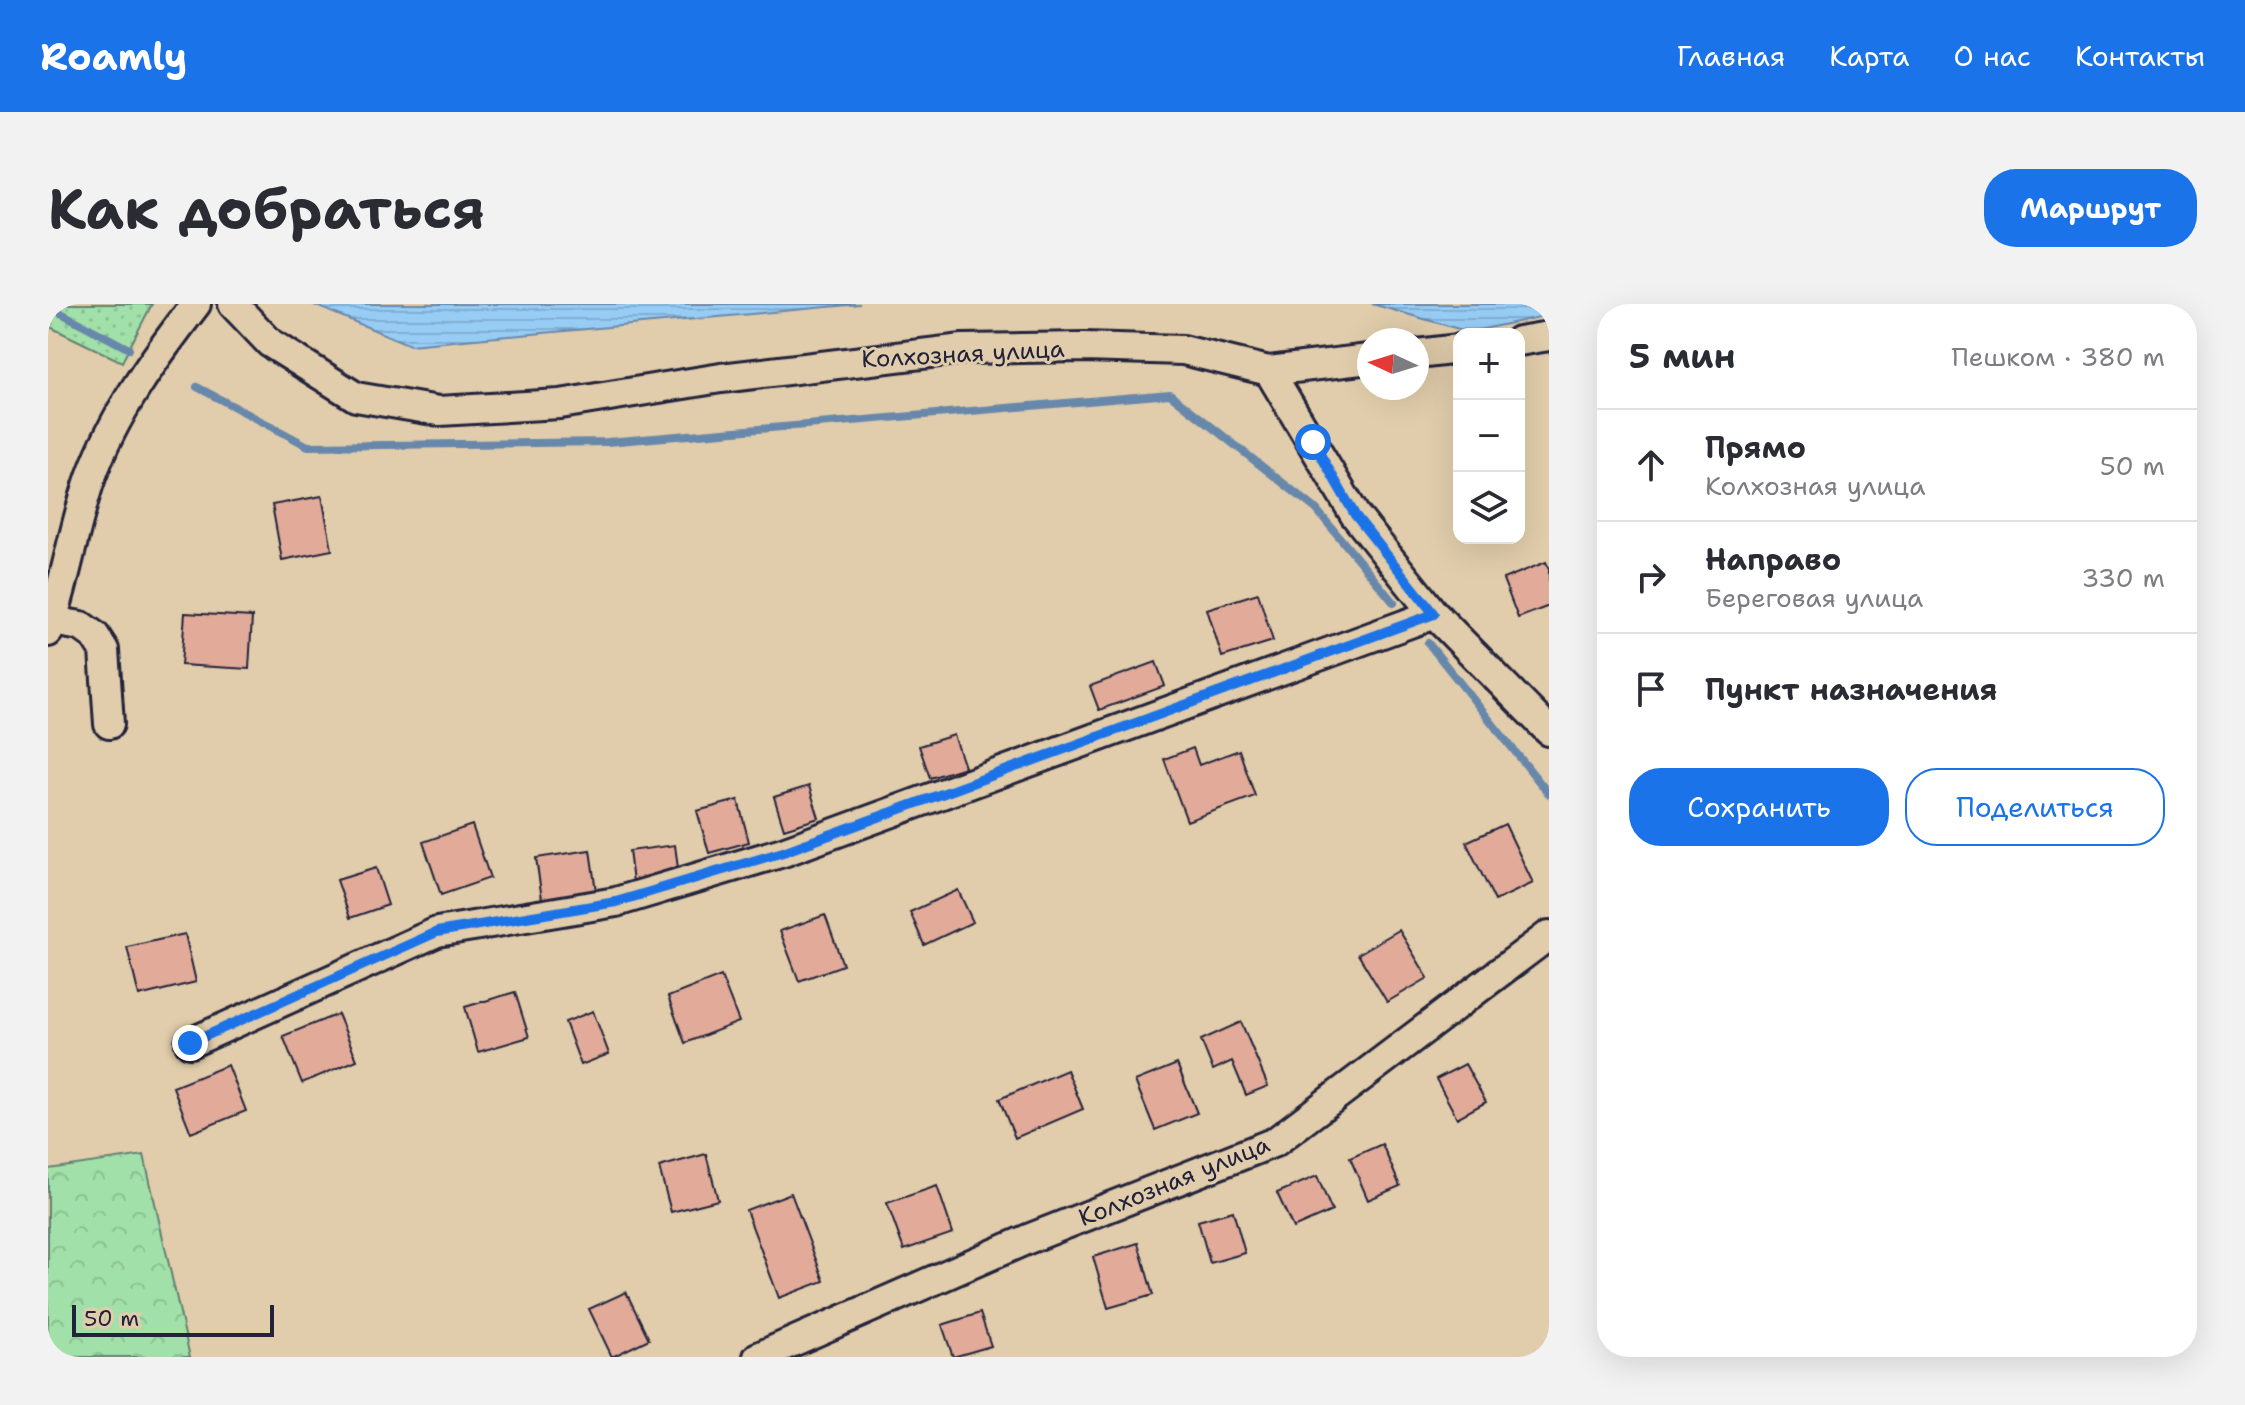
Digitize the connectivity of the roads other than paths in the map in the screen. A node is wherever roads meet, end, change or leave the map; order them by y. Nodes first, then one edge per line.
1 (196, 304) edge
2 (233, 304) edge
3 (1549, 336) edge
4 (1525, 340) edge
5 (1453, 350) edge
6 (1429, 353) edge
7 (1357, 360) edge
8 (1269, 371) junction
9 (1434, 614) junction
10 (50, 627) edge
11 (109, 724) dead end
12 (1549, 731) edge
13 (1549, 935) edge
14 (190, 1043) dead end
15 (758, 1357) edge

1 - 10 street
2 - 8 street, Колхозная улица
3 - 4 street
5 - 6 street
7 - 8 street
8 - 9 street
9 - 12 street
9 - 14 street
10 - 11 street
13 - 15 street, Колхозная улица

